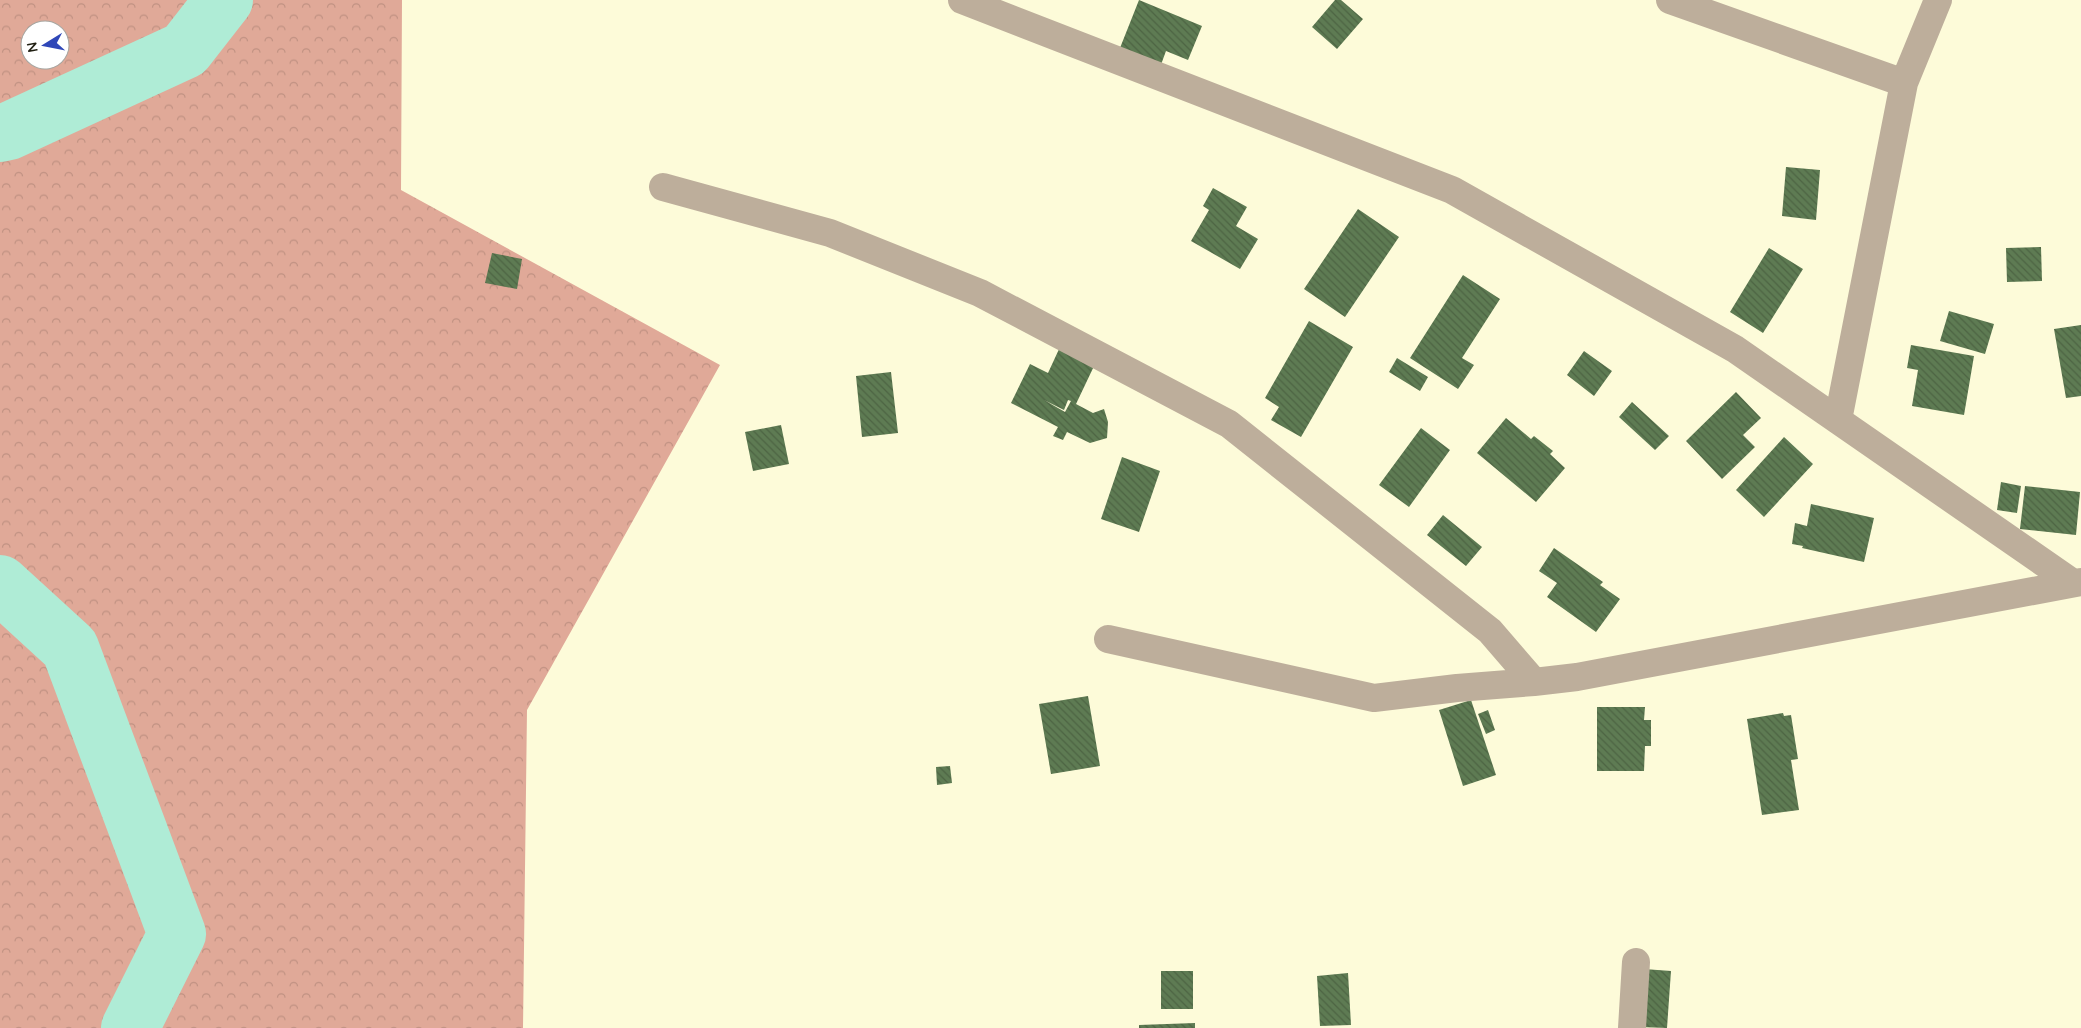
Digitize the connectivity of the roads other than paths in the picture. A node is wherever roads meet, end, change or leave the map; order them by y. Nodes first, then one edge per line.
1 (962, 0) edge
2 (1670, 0) edge
3 (1938, 0) edge
4 (1904, 83) junction
5 (663, 186) dead end
6 (1838, 420) junction
7 (2077, 583) edge
8 (1108, 639) dead end
9 (1534, 682) junction
10 (1636, 962) dead end
11 (1632, 1028) edge

1 - 6 street
2 - 4 street
3 - 4 street
4 - 6 street
5 - 9 street
6 - 7 street
7 - 9 street
8 - 9 street
10 - 11 street

